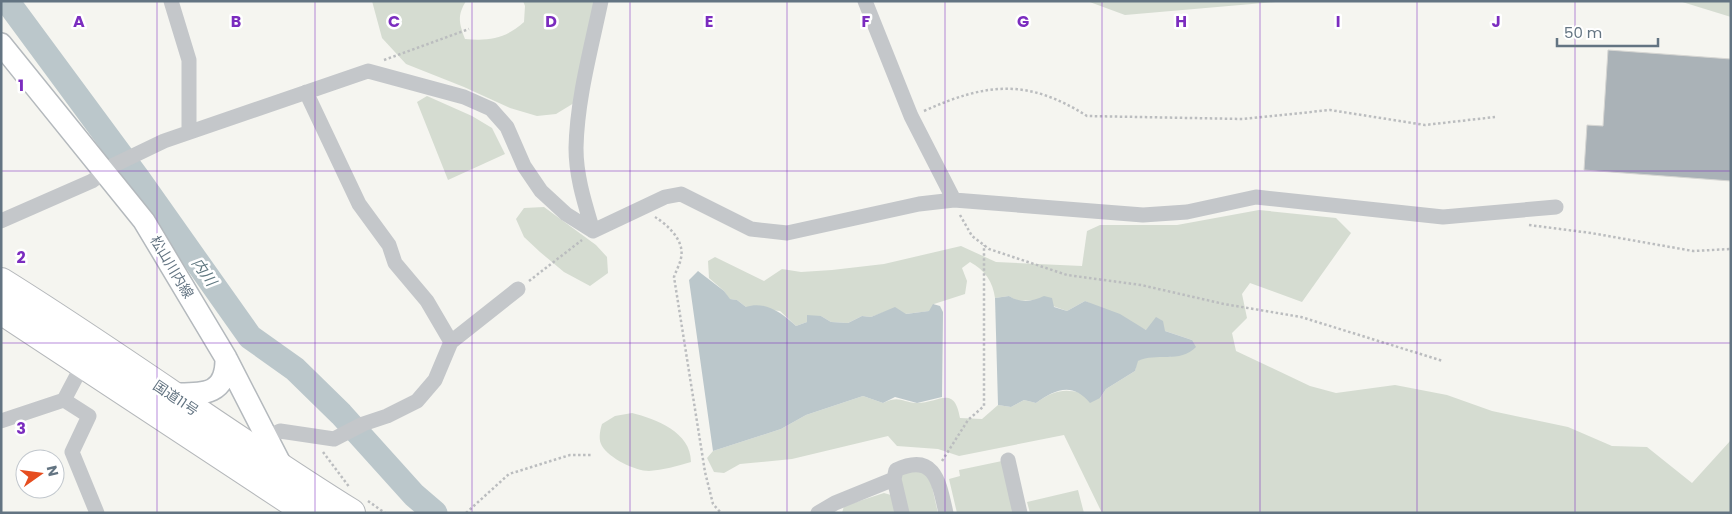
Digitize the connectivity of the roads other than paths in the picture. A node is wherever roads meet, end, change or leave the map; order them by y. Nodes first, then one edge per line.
1 (171, 1) edge
2 (601, 1) edge
3 (865, 1) edge
4 (1, 44) edge
5 (306, 92) junction
6 (189, 132) junction
7 (108, 169) junction
8 (954, 200) junction
9 (1556, 207) dead end
10 (1, 221) edge
11 (593, 231) junction
12 (1, 282) edge
13 (518, 289) road end
14 (1, 310) edge
15 (451, 342) junction
16 (226, 358) junction
17 (84, 364) junction
18 (171, 394) junction
19 (64, 400) junction
20 (1, 421) edge
21 (267, 437) junction
22 (1008, 460) dead end
23 (284, 471) junction
24 (894, 479) junction
25 (356, 501) edge
26 (307, 512) edge
27 (97, 513) edge
28 (818, 513) edge
29 (902, 513) edge
30 (946, 513) edge
31 (1020, 513) edge

1 - 6 street
2 - 11 street
3 - 8 street
4 - 7 main road, 松山川内線
5 - 6 street
5 - 11 street
5 - 15 street
6 - 7 street
7 - 10 street
7 - 16 main road, 松山川内線
8 - 9 street
8 - 11 street
12 - 18 highway, 国道11号
13 - 15 street
14 - 17 highway, 国道11号
15 - 21 street
16 - 18 main road
16 - 21 main road, 松山川内線
17 - 19 street
17 - 26 highway, 国道11号
18 - 23 highway, 国道11号
19 - 20 street
19 - 27 street
21 - 23 main road, 松山川内線
22 - 31 street
23 - 25 highway, 国道11号
23 - 26 main road, 松山川内線
24 - 28 street
24 - 29 street
24 - 30 street

